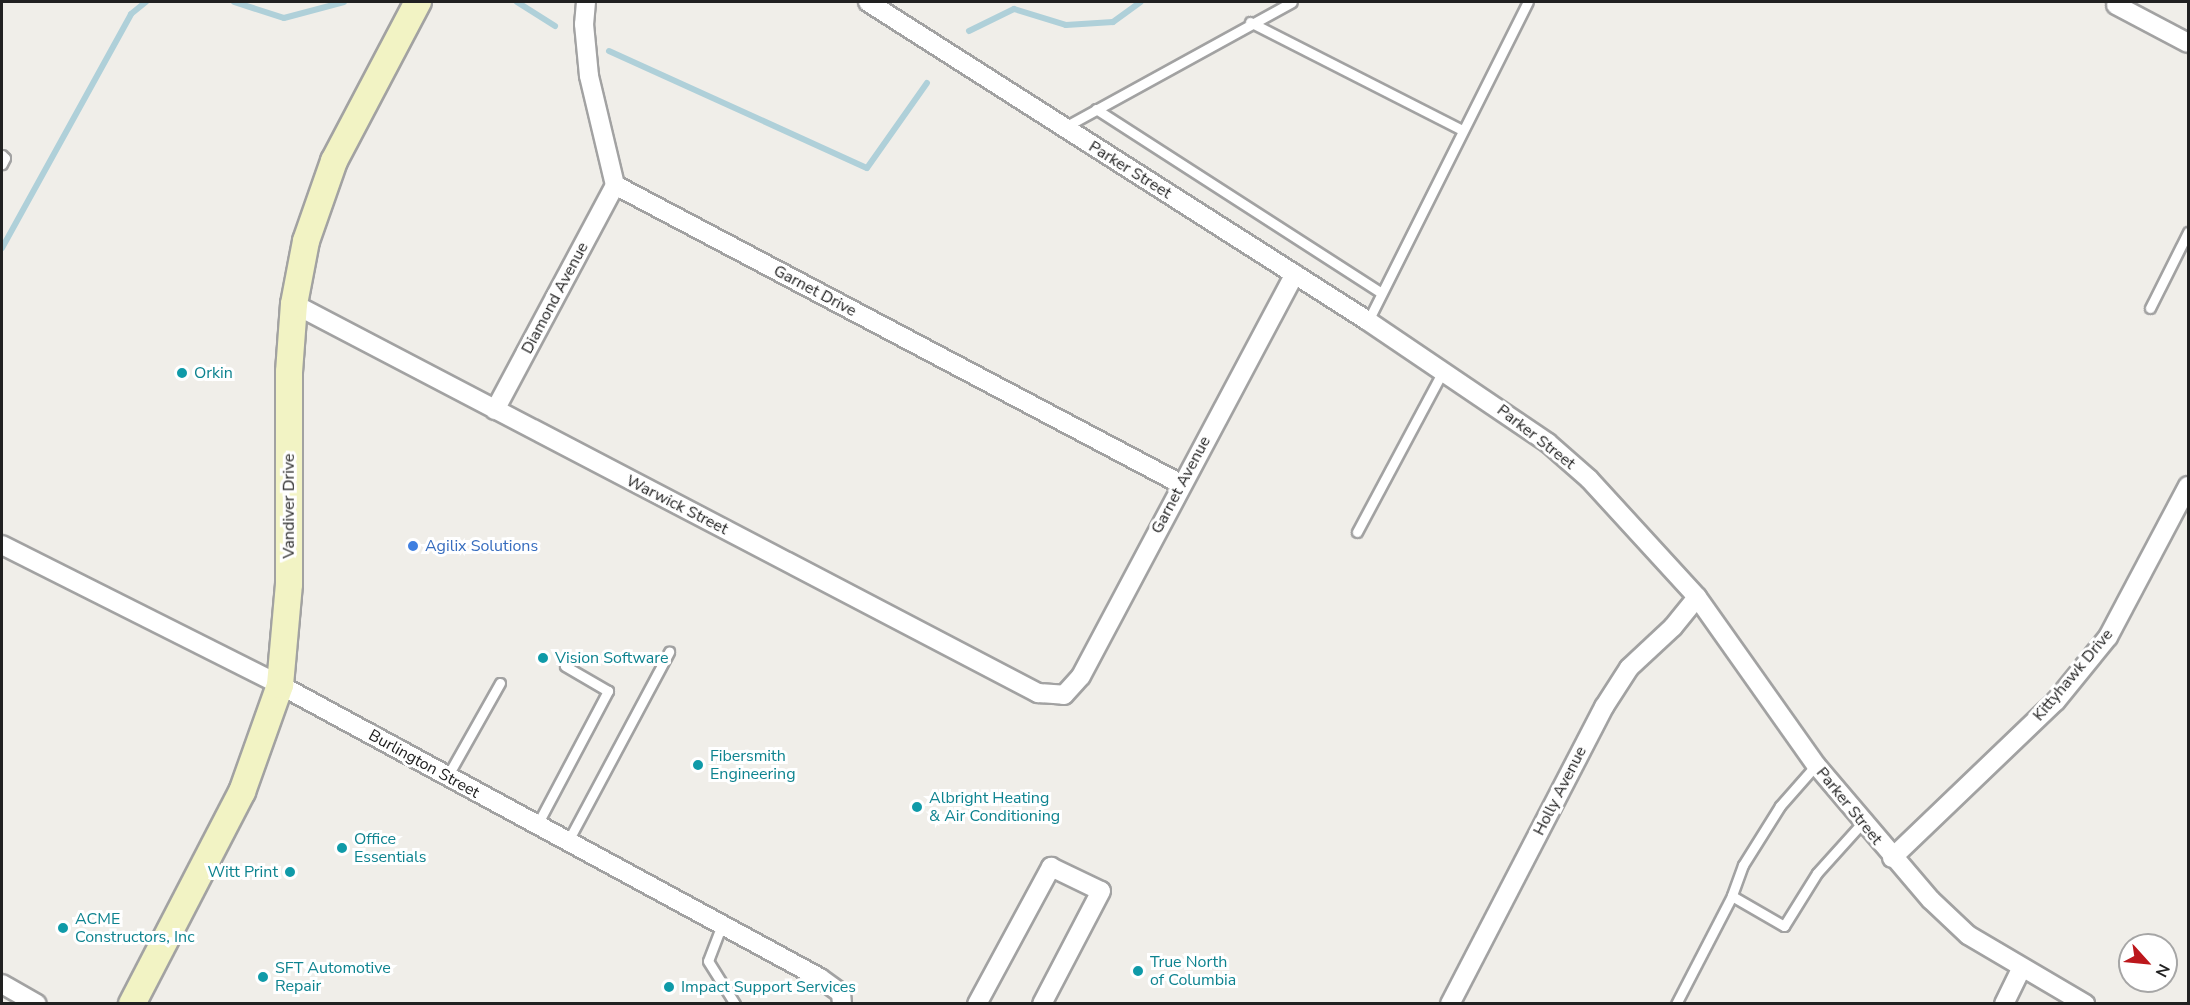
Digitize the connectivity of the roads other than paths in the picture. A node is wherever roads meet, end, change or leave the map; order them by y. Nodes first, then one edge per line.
1 (418, 2) edge
2 (586, 2) edge
3 (1292, 2) edge
4 (1528, 2) edge
5 (876, 4) edge
6 (2116, 5) dead end
7 (1250, 22) junction
8 (2188, 43) edge
9 (1096, 109) junction
10 (1064, 128) junction
11 (1462, 130) junction
12 (2, 156) edge
13 (2, 164) edge
14 (615, 185) junction
15 (2188, 232) edge
16 (1295, 274) junction
17 (1381, 293) junction
18 (294, 304) junction
19 (2150, 308) dead end
20 (1368, 321) junction
21 (1443, 371) junction
22 (495, 410) junction
23 (1181, 484) junction
24 (2188, 486) edge
25 (1357, 532) dead end
26 (2, 545) edge
27 (1696, 597) junction
28 (669, 652) dead end
29 (565, 666) dead end
30 (500, 683) dead end
31 (280, 686) junction
32 (1064, 695) joint
33 (1816, 765) junction
34 (447, 777) junction
35 (1863, 822) junction
36 (537, 826) junction
37 (567, 843) junction
38 (1892, 858) junction
39 (1732, 896) junction
40 (722, 927) junction
41 (2021, 969) junction
42 (2, 984) edge
43 (841, 998) edge
44 (37, 1004) edge
45 (132, 1004) edge
46 (735, 1004) edge
47 (977, 1004) edge
48 (1042, 1004) edge
49 (1450, 1004) edge
50 (1676, 1004) edge
51 (2004, 1004) edge
52 (2085, 1004) edge

1 - 18 main road, Vandiver Drive
2 - 14 street
3 - 7 lane
4 - 11 lane
5 - 10 street, Parker Street
6 - 8 street
7 - 9 lane
7 - 11 lane
9 - 10 lane
9 - 17 lane
10 - 16 street, Parker Street
11 - 17 lane
12 - 13 lane
14 - 22 street, Diamond Avenue
14 - 23 street, Garnet Drive
15 - 19 lane
16 - 20 street, Parker Street
16 - 23 street, Garnet Avenue
17 - 20 lane
18 - 22 street, Warwick Street
18 - 31 main road, Vandiver Drive
20 - 21 street, Parker Street
21 - 25 lane
21 - 27 street, Parker Street
22 - 32 street, Warwick Street
23 - 32 street, Garnet Avenue
24 - 38 street, Kittyhawk Drive
26 - 31 street, Burlington Street
27 - 33 street, Parker Street
27 - 49 street, Holly Avenue
28 - 37 lane
29 - 36 lane
30 - 34 lane
31 - 34 street, Burlington Street
31 - 45 main road, Vandiver Drive
33 - 35 street, Parker Street
33 - 39 lane
34 - 36 street, Burlington Street
35 - 38 street, Parker Street
35 - 39 lane
36 - 37 street, Burlington Street
37 - 40 street, Burlington Street
38 - 41 street, Parker Street
39 - 50 lane
40 - 43 street, Burlington Street
40 - 46 lane
41 - 51 street
41 - 52 street, Parker Street
42 - 44 street
47 - 48 street

